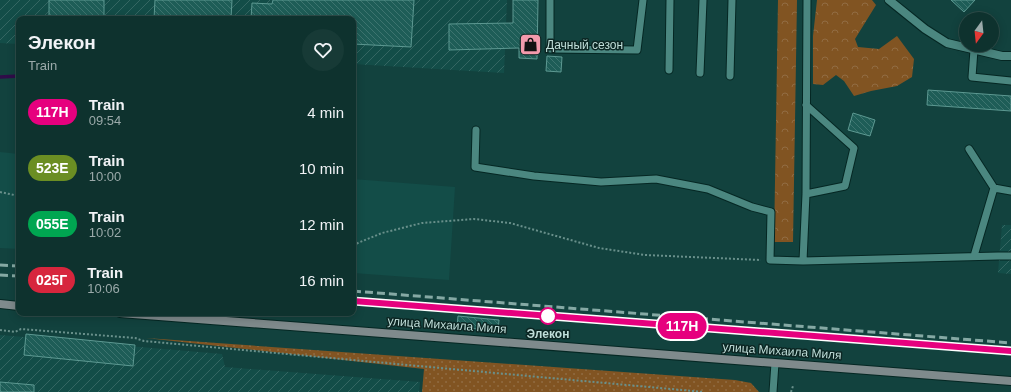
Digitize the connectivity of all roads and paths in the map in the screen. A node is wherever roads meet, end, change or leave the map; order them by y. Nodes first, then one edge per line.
1 (550, 0) edge
2 (643, 0) edge
3 (670, 0) edge
4 (703, 0) edge
5 (732, 0) edge
6 (807, 0) edge
7 (889, 0) edge
8 (959, 46) edge
9 (974, 52) edge
10 (983, 52) edge
11 (1011, 56) edge
12 (669, 70) dead end
13 (700, 73) dead end
14 (730, 76) dead end
15 (1011, 81) edge
16 (806, 104) junction
17 (476, 130) dead end
18 (969, 149) dead end
19 (994, 188) junction
20 (1011, 191) edge
21 (0, 192) edge
22 (806, 194) junction
23 (16, 195) edge
24 (356, 243) edge
25 (974, 256) junction
26 (1011, 256) edge
27 (770, 260) junction
28 (803, 262) junction
29 (0, 304) edge
30 (16, 306) edge
31 (159, 316) edge
32 (0, 330) edge
33 (775, 363) junction
34 (1011, 381) edge
35 (793, 386) dead end
36 (704, 392) edge
37 (773, 392) edge
38 (791, 392) edge

1 - 2 lane
3 - 12 lane
4 - 13 lane
5 - 14 lane
6 - 16 lane
7 - 8 street
9 - 15 lane
10 - 11 street
16 - 22 lane
16 - 22 lane
17 - 27 lane
18 - 19 lane
19 - 20 lane
19 - 25 lane
21 - 23 path
22 - 28 lane
24 - 27 path
25 - 26 lane
25 - 28 lane
27 - 28 lane
29 - 30 main road
31 - 33 main road, улица Михаила Миля
32 - 36 path
33 - 34 main road, улица Михаила Миля
33 - 37 lane
35 - 38 path

